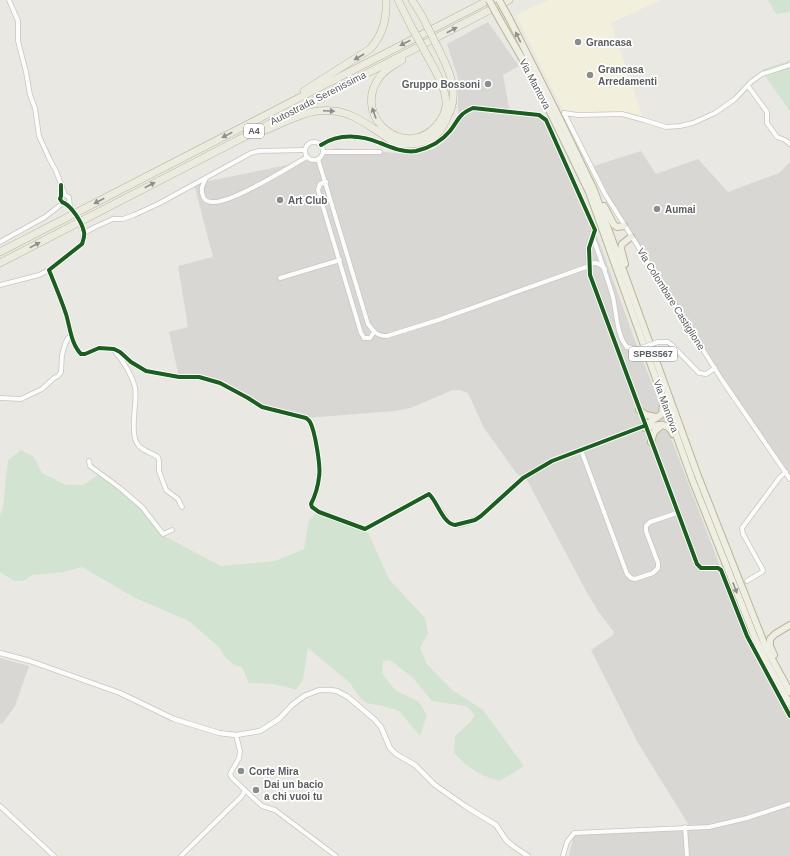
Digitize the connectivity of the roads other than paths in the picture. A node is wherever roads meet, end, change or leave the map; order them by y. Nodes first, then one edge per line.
1 (9, 0) edge
2 (386, 0) edge
3 (398, 0) edge
4 (412, 0) edge
5 (489, 0) edge
6 (499, 0) edge
7 (509, 0) edge
8 (440, 36) junction
9 (790, 65) edge
10 (748, 86) junction
11 (261, 117) junction
12 (790, 144) edge
13 (321, 145) junction
14 (305, 150) junction
15 (214, 152) junction
16 (323, 152) junction
17 (380, 152) dead end
18 (307, 157) junction
19 (318, 159) junction
20 (206, 178) junction
21 (326, 182) junction
22 (594, 190) junction
23 (624, 226) junction
24 (82, 227) tunnel mouth
25 (84, 234) junction
26 (631, 236) junction
27 (593, 237) junction
28 (0, 242) edge
29 (590, 246) junction
30 (0, 252) edge
31 (599, 254) junction
32 (340, 260) junction
33 (0, 264) edge
34 (589, 266) junction
35 (605, 269) junction
36 (49, 270) junction
37 (280, 278) dead end
38 (629, 283) junction
39 (0, 285) edge
40 (374, 332) junction
41 (72, 336) junction
42 (114, 349) junction
43 (715, 368) junction
44 (0, 398) edge
45 (663, 398) junction
46 (639, 410) junction
47 (656, 417) junction
48 (662, 425) junction
49 (645, 427) junction
50 (650, 442) junction
51 (681, 447) junction
52 (581, 450) junction
53 (89, 461) dead end
54 (786, 472) junction
55 (790, 479) edge
56 (182, 507) dead end
57 (677, 513) junction
58 (172, 530) dead end
59 (747, 581) dead end
60 (755, 620) junction
61 (790, 625) edge
62 (775, 634) junction
63 (0, 653) edge
64 (784, 681) junction
65 (790, 692) edge
66 (790, 704) edge
67 (790, 716) edge
68 (236, 735) junction
69 (245, 790) junction
70 (790, 804) edge
71 (0, 806) edge
72 (685, 827) junction
73 (54, 856) edge
74 (181, 856) edge
75 (336, 856) edge
76 (528, 856) edge
77 (563, 856) edge
78 (687, 856) edge

1 - 28 street
2 -> 11 highway
3 -> 8 highway, bridge
15 -> 4 highway, bridge
5 -> 11 highway, Autostrada Serenissima / A4
5 - 45 highway, Via Mantova / SPBS567, bridge
22 -> 6 highway, Via Mantova / SPBS567, bridge
8 -> 7 highway, Autostrada Serenissima / A4
8 - 15 highway, Autostrada Serenissima / A4
9 - 10 street
10 - 12 street
10 - 23 street, Via Colombare Castiglione
11 -> 30 highway, Autostrada Serenissima / A4
13 - 14 street
13 - 16 street
13 - 27 street
14 - 18 street
14 - 20 street
33 -> 15 highway, Autostrada Serenissima / A4
16 - 17 street
16 - 19 street
18 - 19 street
18 - 20 street
19 - 21 street
20 - 25 street
21 - 32 street
21 - 40 street
22 - 23 highway
22 - 38 highway, Via Mantova / SPBS567
23 - 26 street, Via Colombare Castiglione
24 - 25 street
25 - 36 street
26 - 38 highway
26 - 43 street, Via Colombare Castiglione
27 - 29 street
27 - 31 street
29 - 31 street
29 - 34 street
31 - 35 street
32 - 37 street
32 - 40 street
34 - 35 street
34 - 40 street
34 - 46 street
35 - 43 street, bridge
36 - 39 street
36 - 41 street
38 - 60 highway, Via Mantova / SPBS567
41 - 42 street
41 - 44 street
42 - 52 street
42 - 56 street
43 - 54 street, Via Colombare Castiglione
45 - 47 highway
45 - 51 highway, Via Mantova / SPBS567
46 - 47 highway
46 - 49 street
47 - 49 highway
48 - 49 highway
48 - 50 highway
48 - 51 highway
49 - 50 street
49 - 52 street
50 - 57 street
51 -> 66 highway, Via Mantova / SPBS567
52 - 57 street
53 - 58 street
54 - 55 street, Via Colombare Castiglione
54 - 59 street
57 - 67 street
60 - 62 highway
60 - 64 highway, Via Mantova / SPBS567
61 - 62 highway
62 - 64 highway
63 - 68 street
64 - 65 highway, Via Mantova / SPBS567
68 - 69 street
68 - 76 street
69 - 74 street
69 - 75 street
70 - 72 street
71 - 73 street
72 - 77 street
72 - 78 street

